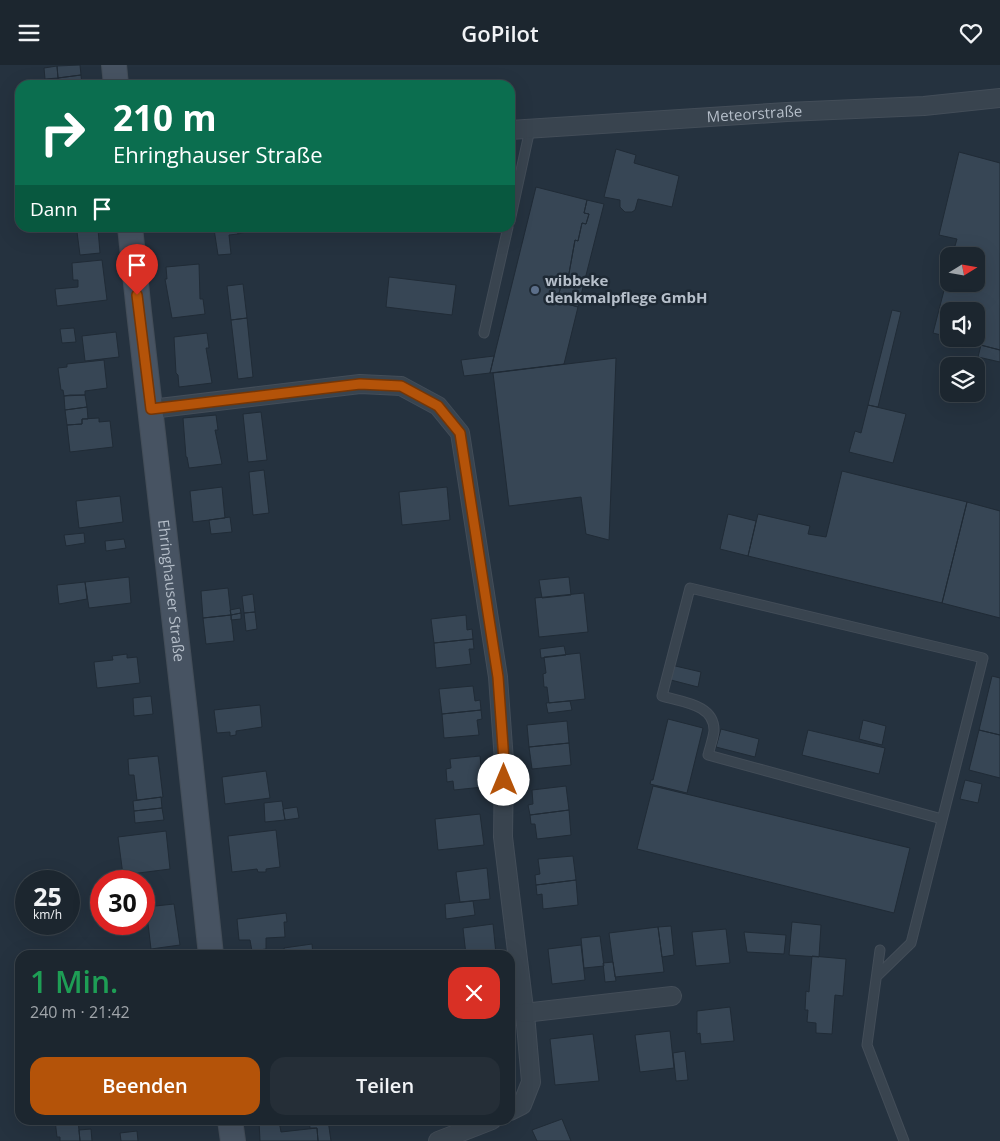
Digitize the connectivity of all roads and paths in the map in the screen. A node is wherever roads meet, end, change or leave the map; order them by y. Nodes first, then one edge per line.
1 (114, 65) edge
2 (116, 80) edge
3 (1000, 98) edge
4 (530, 129) junction
5 (515, 130) edge
6 (515, 198) edge
7 (131, 232) edge
8 (507, 232) edge
9 (484, 333) dead end
10 (151, 409) junction
11 (942, 819) junction
12 (210, 950) edge
13 (880, 950) dead end
14 (876, 976) junction
15 (672, 996) dead end
16 (524, 1013) junction
17 (515, 1108) edge
18 (231, 1125) edge
19 (479, 1125) edge
20 (233, 1141) edge
21 (438, 1141) edge
22 (904, 1141) edge

1 - 2 street
3 - 4 street, Meteorstraße
4 - 5 street, Meteorstraße
4 - 6 lane
7 - 10 street, Ehringhauser Straße
8 - 9 lane
10 - 12 street, Ehringhauser Straße
10 - 16 street
11 - 11 lane
11 - 14 lane
13 - 14 lane
14 - 22 lane
15 - 16 street
16 - 17 street
18 - 20 street
19 - 21 street

